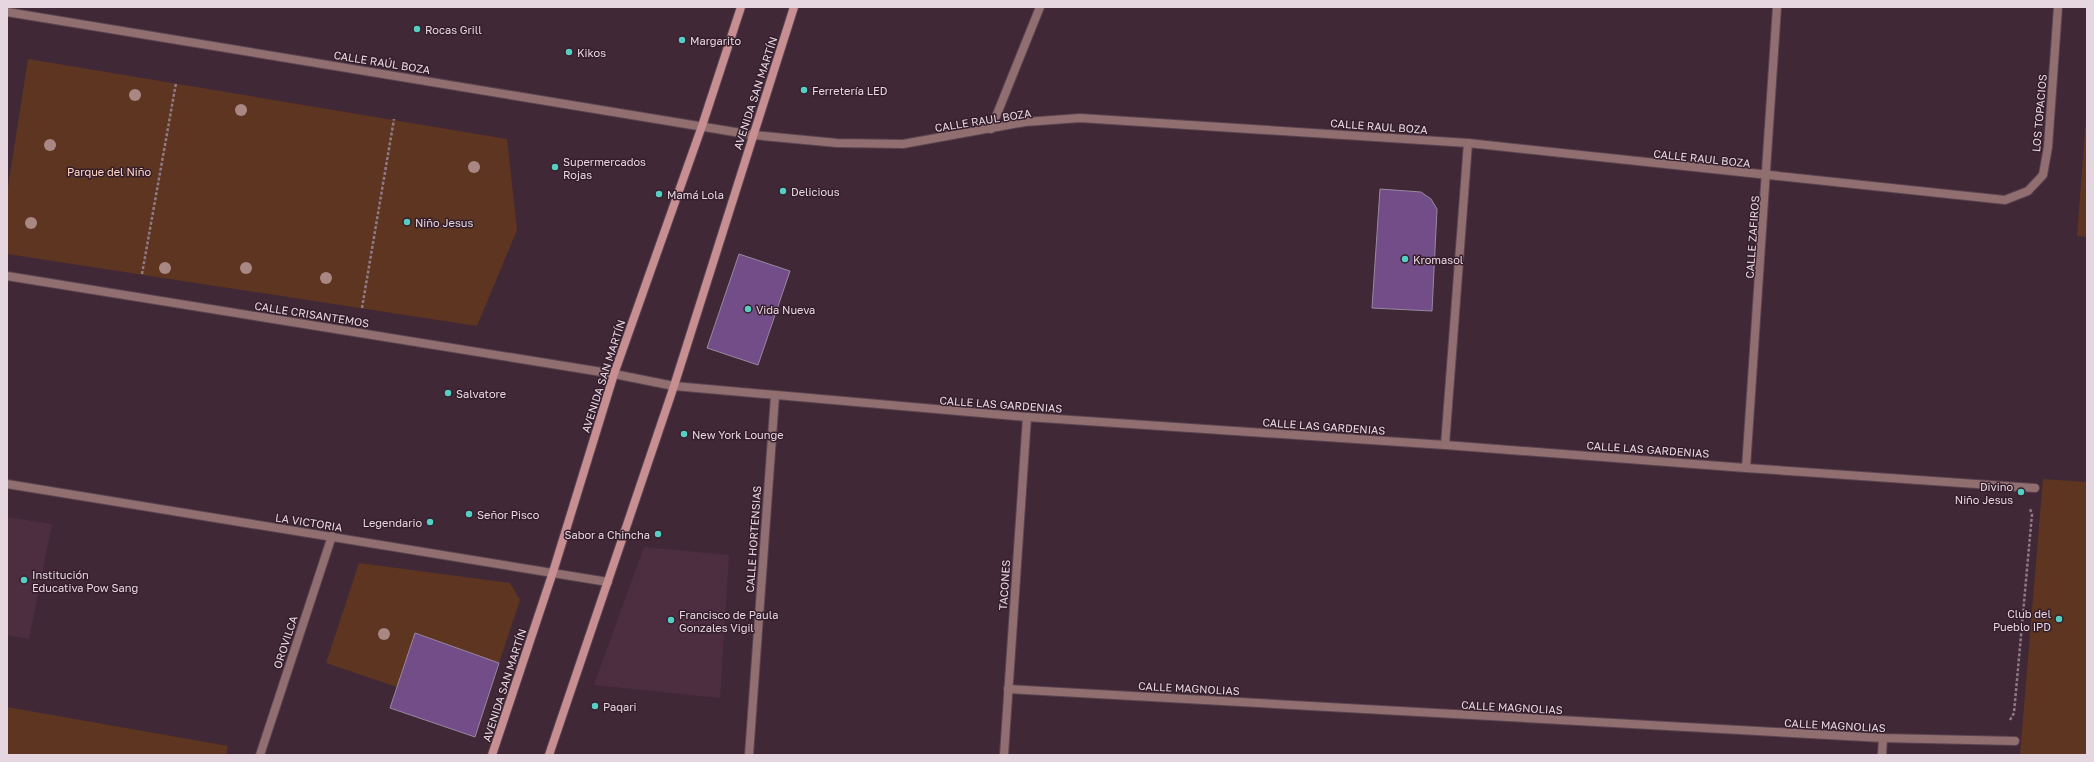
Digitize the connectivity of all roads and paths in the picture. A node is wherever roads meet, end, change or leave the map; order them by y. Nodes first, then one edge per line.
1 (742, 7) edge
2 (794, 7) edge
3 (1040, 7) edge
4 (1777, 7) edge
5 (2058, 7) edge
6 (8, 12) edge
7 (176, 84) dead end
8 (394, 119) dead end
9 (702, 126) junction
10 (991, 129) junction
11 (753, 135) junction
12 (1468, 143) junction
13 (1767, 176) junction
14 (2005, 200) joint
15 (142, 274) dead end
16 (7, 276) edge
17 (362, 308) dead end
18 (614, 374) junction
19 (674, 386) junction
20 (774, 396) junction
21 (1026, 417) junction
22 (1445, 445) junction
23 (1746, 468) junction
24 (7, 484) edge
25 (2020, 486) junction
26 (2035, 488) dead end
27 (332, 536) junction
28 (553, 572) junction
29 (608, 582) junction
30 (1008, 689) junction
31 (1884, 738) junction
32 (1997, 741) junction
33 (2014, 741) dead end
34 (260, 755) edge
35 (492, 755) edge
36 (549, 755) edge
37 (749, 755) edge
38 (1004, 755) edge
39 (1882, 755) edge

1 - 9 main road, AVENIDA SAN MARTÍN
2 - 11 main road, AVENIDA SAN MARTÍN
3 - 10 street
4 - 13 street, CALLE ZAFIROS
5 - 14 street, LOS TOPACIOS
6 - 9 street, CALLE RAÚL BOZA
7 - 15 path
8 - 17 path
9 - 11 street, CALLE RAÚL BOZA
9 - 18 main road, AVENIDA SAN MARTÍN
10 - 11 street, CALLE RAUL BOZA
10 - 12 street, CALLE RAUL BOZA
11 - 19 main road, AVENIDA SAN MARTÍN
12 - 13 street, CALLE RAUL BOZA
12 - 22 street
13 - 14 street, CALLE RAUL BOZA
13 - 23 street, CALLE ZAFIROS
16 - 18 street, CALLE CRISANTEMOS
18 - 19 street, CALLE LAS GARDENIAS
18 - 28 main road, AVENIDA SAN MARTÍN
19 - 20 street, CALLE LAS GARDENIAS
19 - 29 main road, AVENIDA SAN MARTÍN
20 - 21 street, CALLE LAS GARDENIAS
20 - 37 street, CALLE HORTENSIAS
21 - 22 street, CALLE LAS GARDENIAS
21 - 30 street, TACONES
22 - 23 street, CALLE LAS GARDENIAS
23 - 25 street, CALLE LAS GARDENIAS
24 - 27 street, LA VICTORIA
25 - 26 street, CALLE LAS GARDENIAS
25 - 32 path
27 - 28 street, LA VICTORIA
27 - 34 street, OROVILCA
28 - 29 street, LA VICTORIA
28 - 35 main road, AVENIDA SAN MARTÍN
29 - 36 main road, AVENIDA SAN MARTÍN
30 - 31 street, CALLE MAGNOLIAS
30 - 38 street, TACONES
31 - 32 street, CALLE MAGNOLIAS
31 - 39 street
32 - 33 street, CALLE MAGNOLIAS

